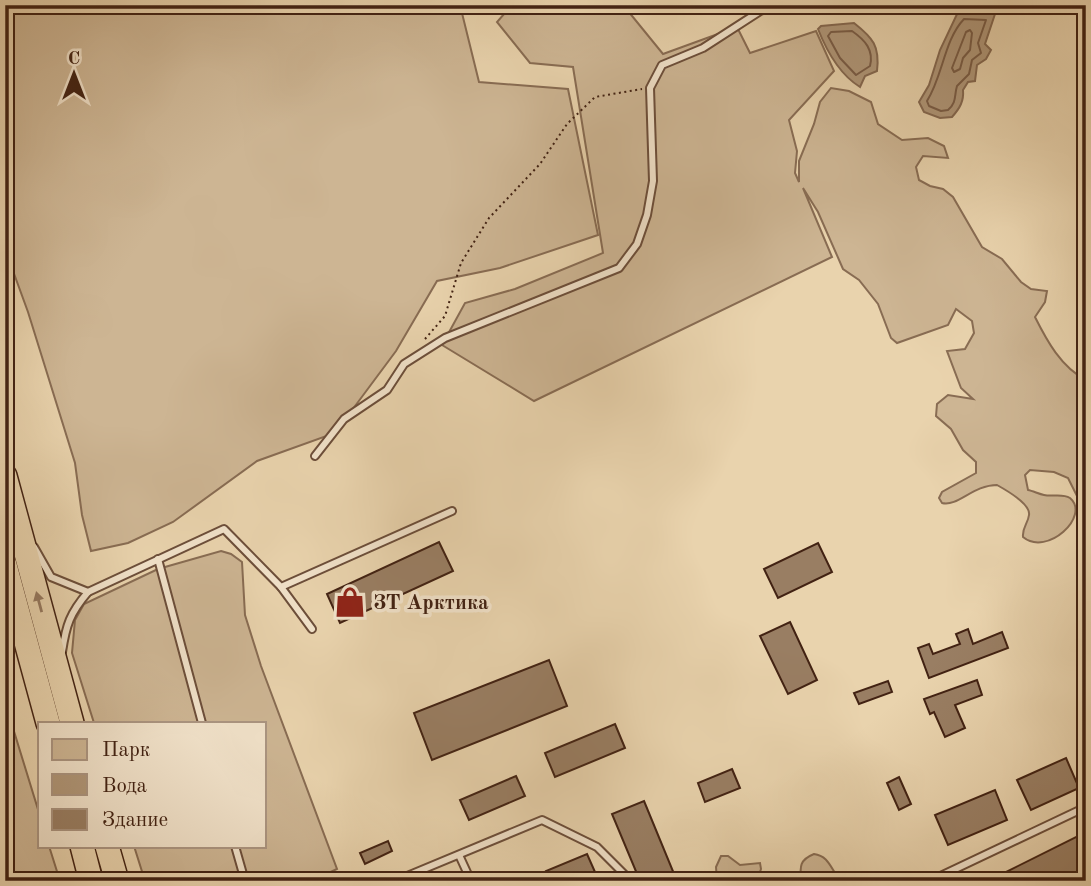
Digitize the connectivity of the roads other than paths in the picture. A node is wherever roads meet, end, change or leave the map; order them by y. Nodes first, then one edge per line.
1 (773, 5) edge
2 (315, 456) dead end
3 (8, 486) edge
4 (452, 511) dead end
5 (158, 559) junction
6 (5, 565) edge
7 (281, 587) junction
8 (88, 592) junction
9 (312, 629) dead end
10 (63, 692) junction
11 (48, 722) edge
12 (72, 722) edge
13 (202, 722) edge
14 (1086, 807) edge
15 (83, 848) edge
16 (108, 848) edge
17 (236, 848) edge
18 (459, 855) junction
19 (932, 880) edge
20 (92, 881) edge
21 (117, 881) edge
22 (245, 881) edge
23 (395, 881) edge
24 (471, 881) edge
25 (631, 881) edge

1 - 2 lane
3 - 8 lane
10 -> 3 highway
4 - 7 lane
5 - 7 lane
5 - 8 lane
5 - 13 lane
6 - 11 highway
7 - 9 lane
8 - 10 lane
10 - 12 highway
14 - 19 lane
15 - 20 highway
16 - 21 highway
17 - 22 lane
18 - 23 lane
18 - 24 lane
18 - 25 lane

